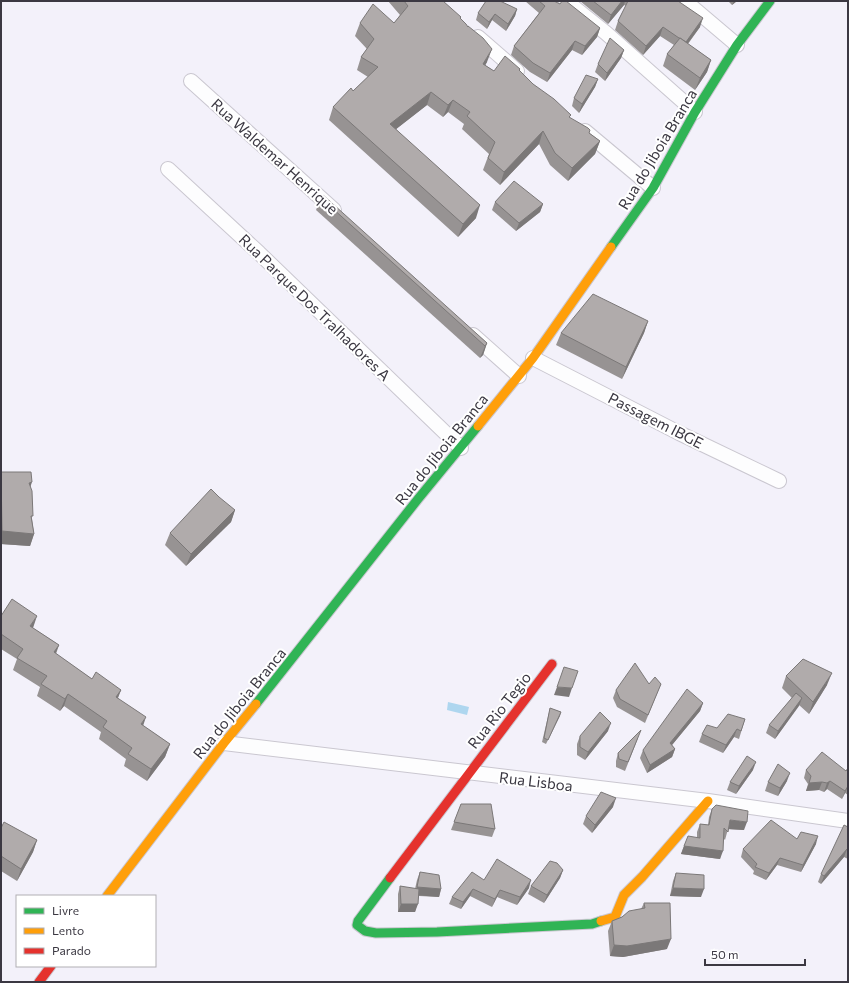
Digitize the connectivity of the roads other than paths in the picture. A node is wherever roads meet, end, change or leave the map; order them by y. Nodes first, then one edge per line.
1 (566, 1) edge
2 (685, 1) edge
3 (770, 1) edge
4 (467, 27) edge
5 (737, 45) junction
6 (526, 79) edge
7 (191, 81) dead end
8 (695, 112) junction
9 (572, 120) edge
10 (168, 169) dead end
11 (653, 188) junction
12 (346, 220) edge
13 (465, 327) edge
14 (533, 358) junction
15 (519, 376) junction
16 (461, 448) junction
17 (779, 481) dead end
18 (552, 664) dead end
19 (224, 743) junction
20 (469, 773) junction
21 (708, 801) junction
22 (848, 821) edge
23 (107, 895) edge
24 (50, 967) edge
25 (39, 982) edge

1 - 8 street
2 - 5 street
3 - 5 main road, Rua do Jiboia Branca
4 - 6 street
5 - 8 main road, Rua do Jiboia Branca
7 - 12 street, Rua Waldemar Henrique
8 - 11 main road, Rua do Jiboia Branca
9 - 11 street
10 - 16 street, Rua Parque Dos Tralhadores A
11 - 14 main road, Rua do Jiboia Branca
13 - 15 street
14 - 15 main road, Rua do Jiboia Branca
14 - 17 street, Passagem IBGE
15 - 16 main road, Rua do Jiboia Branca
16 - 19 main road, Rua do Jiboia Branca
18 - 20 main road, Rua Rio Tegio
19 - 20 street, Rua Lisboa
19 - 23 main road, Rua do Jiboia Branca
20 - 21 street, Rua Lisboa
20 - 21 main road, Rua Rio Tegio
21 - 22 street, Rua Lisboa
24 - 25 main road

